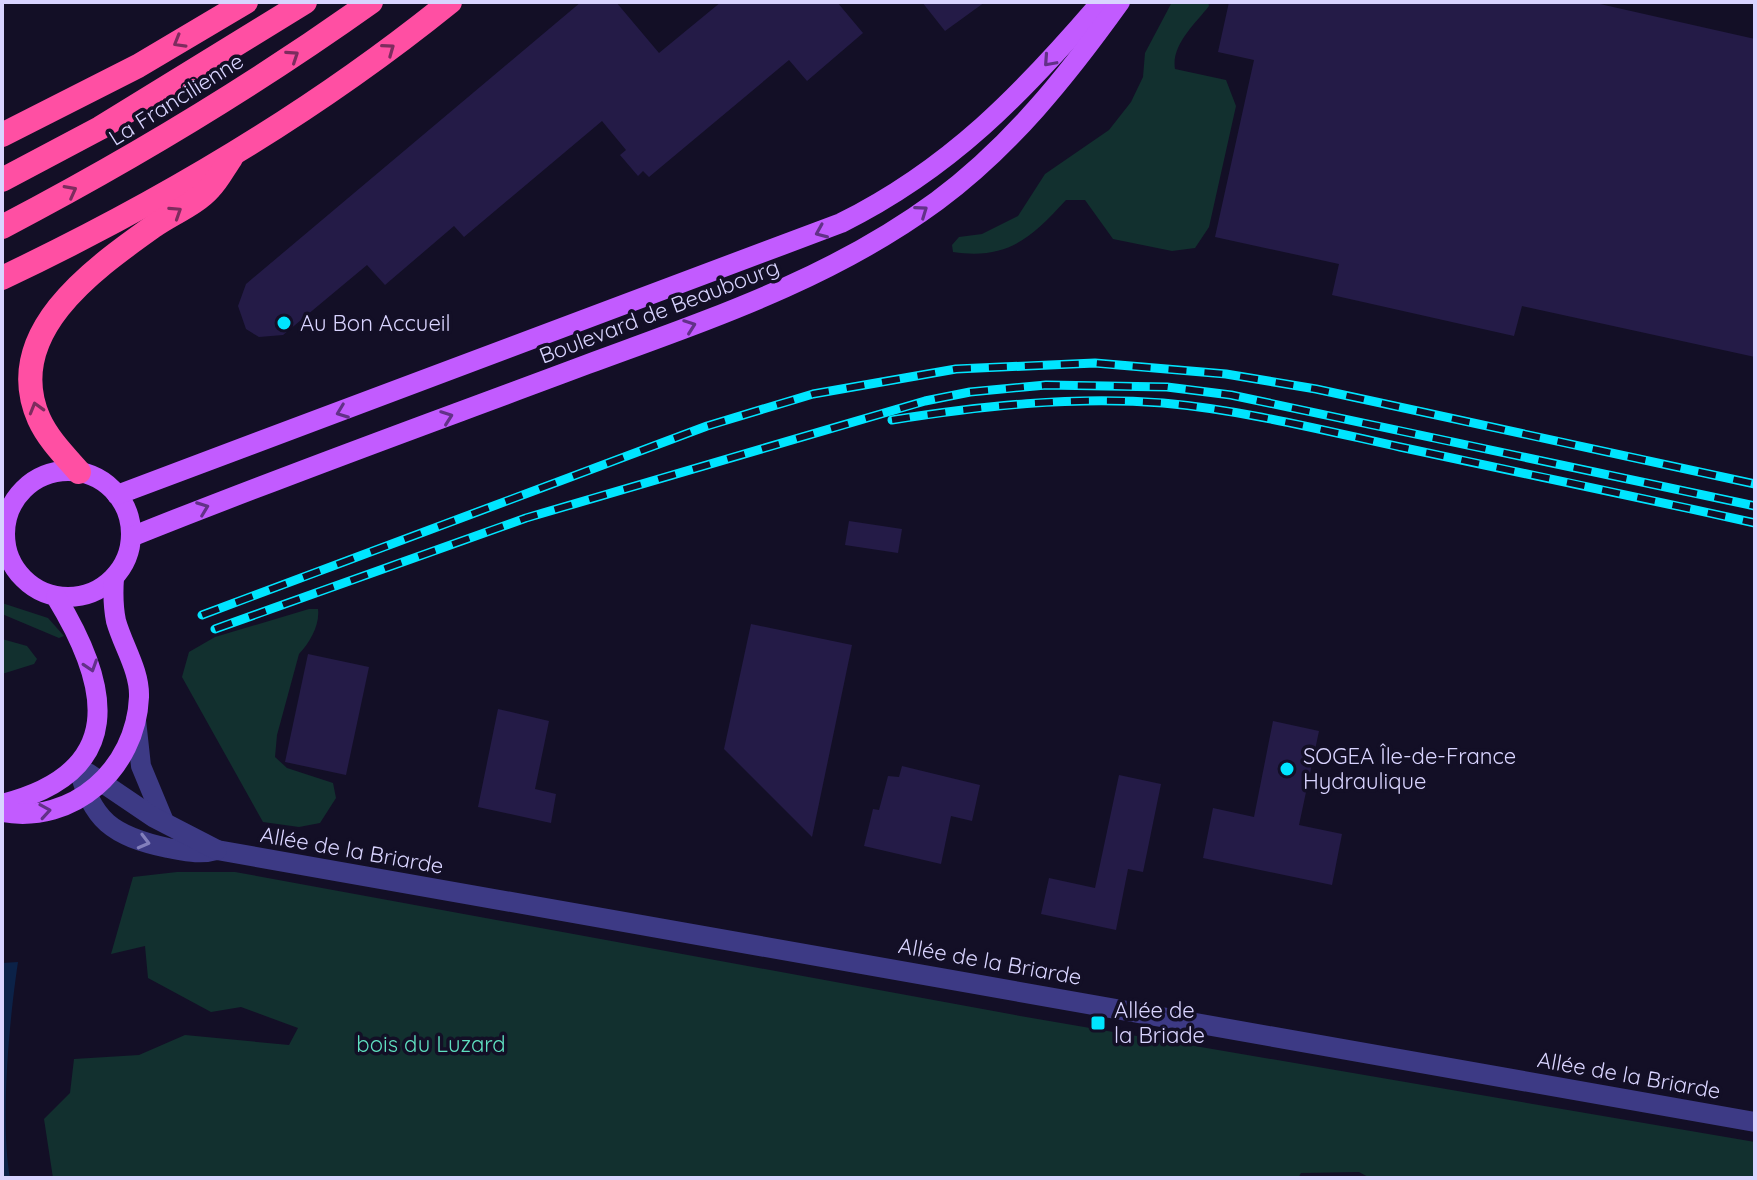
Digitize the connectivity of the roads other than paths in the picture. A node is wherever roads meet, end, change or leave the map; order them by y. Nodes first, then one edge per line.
1 (246, 2) edge
2 (305, 2) edge
3 (371, 2) edge
4 (450, 2) edge
5 (1101, 2) edge
6 (1120, 2) edge
7 (2, 135) edge
8 (232, 156) junction
9 (2, 180) edge
10 (2, 227) edge
11 (2, 278) edge
12 (79, 472) junction
13 (117, 495) junction
14 (4, 529) edge
15 (131, 537) junction
16 (114, 578) junction
17 (12, 581) edge
18 (56, 597) junction
19 (136, 718) junction
20 (78, 765) junction
21 (102, 783) junction
22 (86, 797) junction
23 (2, 804) edge
24 (2, 812) edge
25 (163, 819) junction
26 (217, 850) junction
27 (1755, 1122) edge

1 -> 7 highway
2 - 9 highway, La Francilienne
10 -> 3 highway, La Francilienne
8 -> 4 highway
5 -> 13 main road, Boulevard de Beaubourg
15 -> 6 main road, Boulevard de Beaubourg
8 - 11 highway
12 -> 8 highway
12 - 13 main road
12 - 14 main road
13 - 15 main road
14 - 17 main road
15 - 16 main road
16 - 18 main road
16 - 19 main road
17 - 18 main road
18 -> 20 main road
19 - 21 main road
19 - 25 street
20 - 21 street, Allée de la Briarde
20 - 22 street
20 - 23 main road
21 - 22 main road
21 - 25 street, Allée de la Briarde
24 -> 22 main road
22 -> 26 street, Allée de la Briarde
25 - 26 street, Allée de la Briarde
26 - 27 street, Allée de la Briarde

